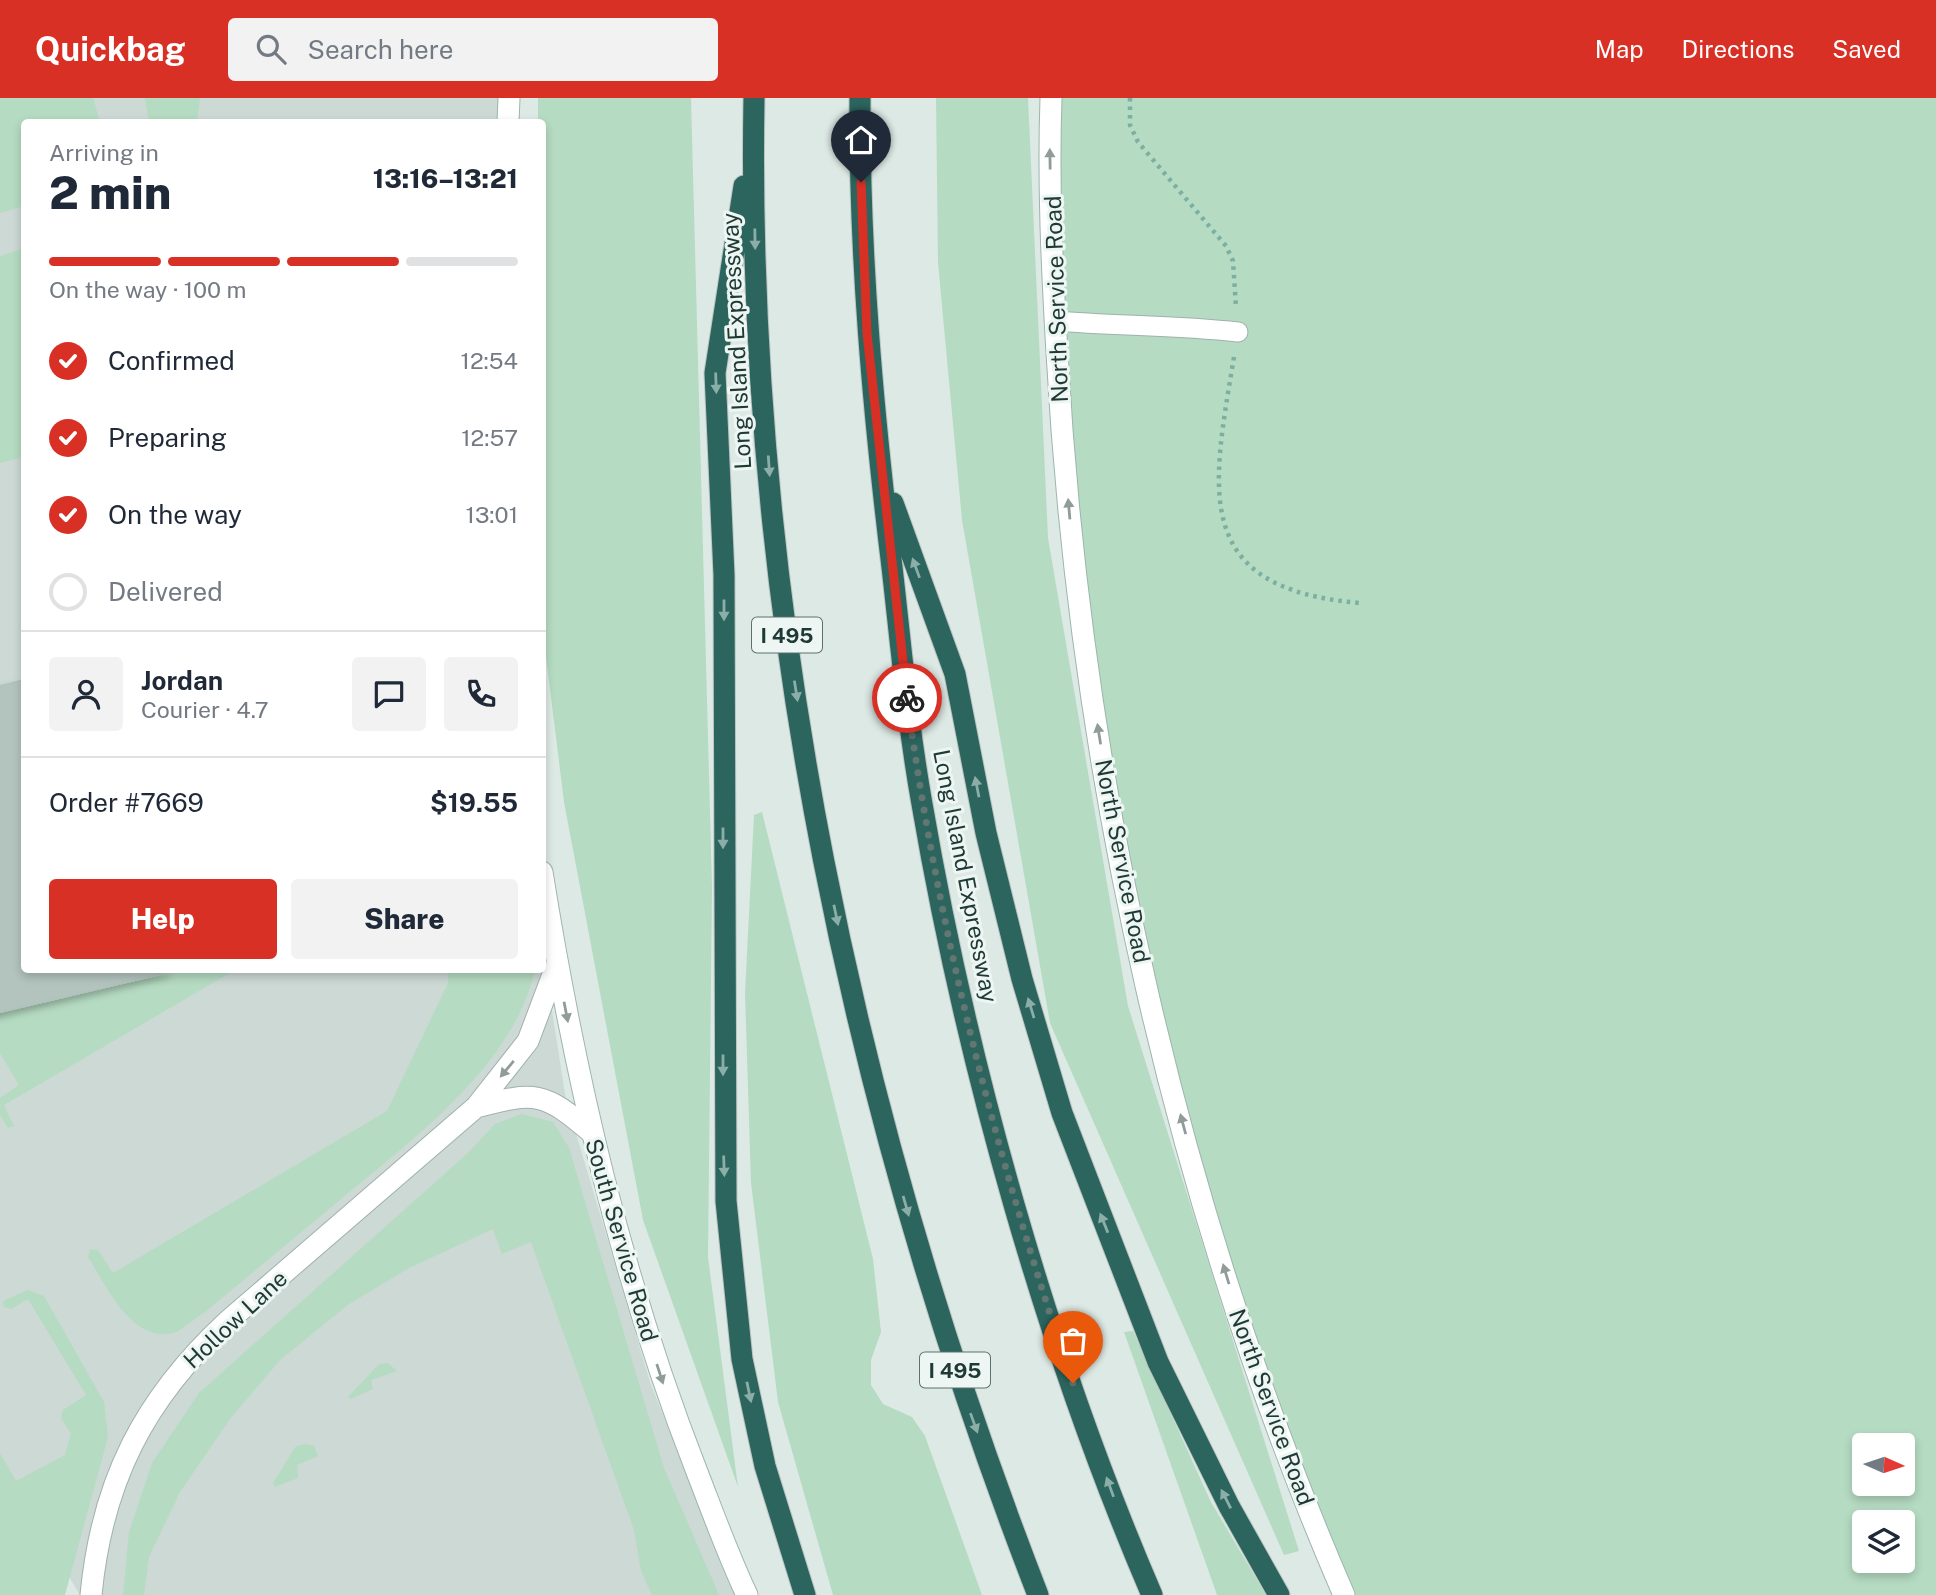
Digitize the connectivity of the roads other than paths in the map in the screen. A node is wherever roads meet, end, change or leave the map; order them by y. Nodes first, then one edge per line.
1 (509, 98) edge
2 (754, 98) edge
3 (860, 98) edge
4 (1051, 98) edge
5 (508, 119) edge
6 (753, 121) junction
7 (1055, 321) junction
8 (1238, 332) road end
9 (880, 470) junction
10 (546, 897) edge
11 (557, 964) junction
12 (476, 1107) junction
13 (591, 1132) junction
14 (91, 1595) edge
15 (747, 1595) edge
16 (805, 1595) edge
17 (1038, 1595) edge
18 (1152, 1595) edge
19 (1279, 1595) edge
20 (1344, 1595) edge

1 - 5 main road
2 - 6 highway, Long Island Expressway / I 495
3 - 9 highway, Long Island Expressway
7 -> 4 main road, North Service Road
6 -> 16 highway
6 -> 17 highway, Long Island Expressway / I 495
7 - 8 lane
20 -> 7 main road, North Service Road
18 -> 9 highway, Long Island Expressway
19 -> 9 highway
10 - 11 main road, South Service Road
11 -> 12 main road, Hollow Lane
11 -> 13 main road, South Service Road
12 - 13 main road, Hollow Lane
12 - 14 main road, Hollow Lane
13 -> 15 main road, South Service Road

